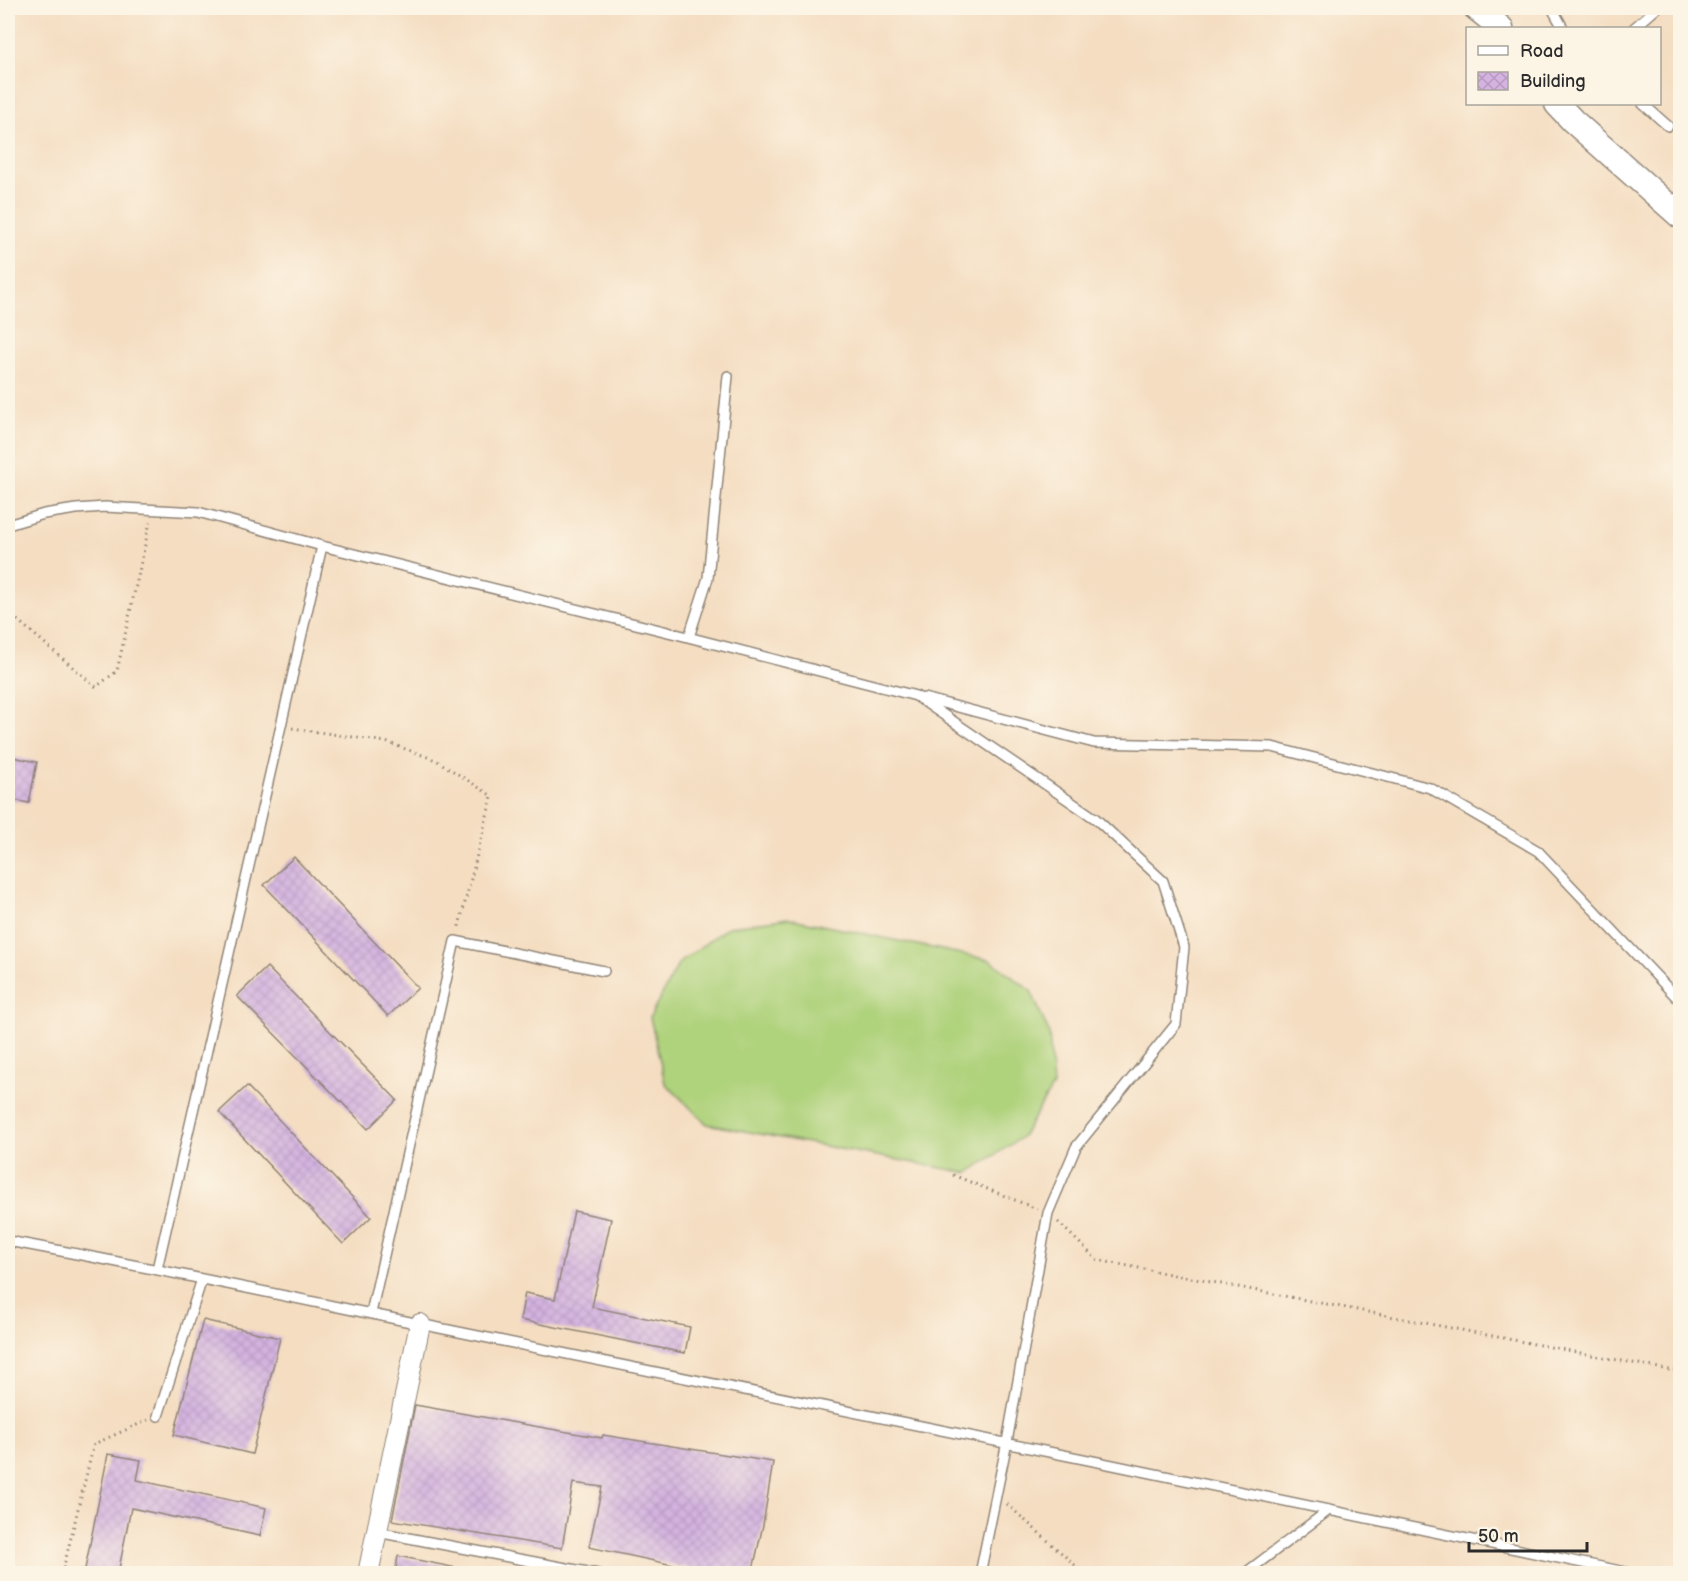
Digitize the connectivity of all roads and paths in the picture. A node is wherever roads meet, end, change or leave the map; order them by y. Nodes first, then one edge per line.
1 (1476, 8) edge
2 (1552, 8) edge
3 (1657, 8) edge
4 (1500, 27) edge
5 (1562, 27) edge
6 (1635, 27) edge
7 (1558, 105) edge
8 (1644, 105) edge
9 (1668, 126) dead end
10 (1677, 206) edge
11 (728, 376) dead end
12 (153, 508) junction
13 (8, 525) edge
14 (322, 546) junction
15 (8, 612) edge
16 (689, 637) junction
17 (916, 696) junction
18 (281, 726) junction
19 (455, 941) junction
20 (604, 971) dead end
21 (1680, 1001) edge
22 (953, 1175) dead end
23 (1048, 1213) junction
24 (8, 1241) edge
25 (157, 1269) junction
26 (202, 1279) junction
27 (371, 1313) junction
28 (420, 1324) junction
29 (1680, 1372) edge
30 (158, 1416) joint
31 (1007, 1442) junction
32 (997, 1494) junction
33 (1329, 1510) junction
34 (377, 1532) junction
35 (62, 1574) edge
36 (368, 1574) edge
37 (598, 1574) edge
38 (980, 1574) edge
39 (1085, 1574) edge
40 (1244, 1574) edge
41 (1635, 1574) edge

1 - 4 street
2 - 5 lane
3 - 6 lane
7 - 10 street
8 - 9 lane
11 - 16 lane
12 - 13 lane
12 - 14 lane
12 - 15 path
14 - 16 lane
14 - 18 lane
16 - 17 lane
17 - 21 lane
17 - 23 lane
18 - 19 path
18 - 25 lane
19 - 20 lane
19 - 27 lane
22 - 23 path
23 - 29 path
23 - 31 lane
24 - 25 lane
25 - 26 lane
26 - 27 lane
26 - 30 lane
27 - 28 lane
28 - 31 lane
28 - 34 street
30 - 35 path
31 - 32 lane
31 - 33 lane
32 - 38 lane
32 - 39 path
33 - 40 lane
33 - 41 lane
34 - 36 street
34 - 37 lane

